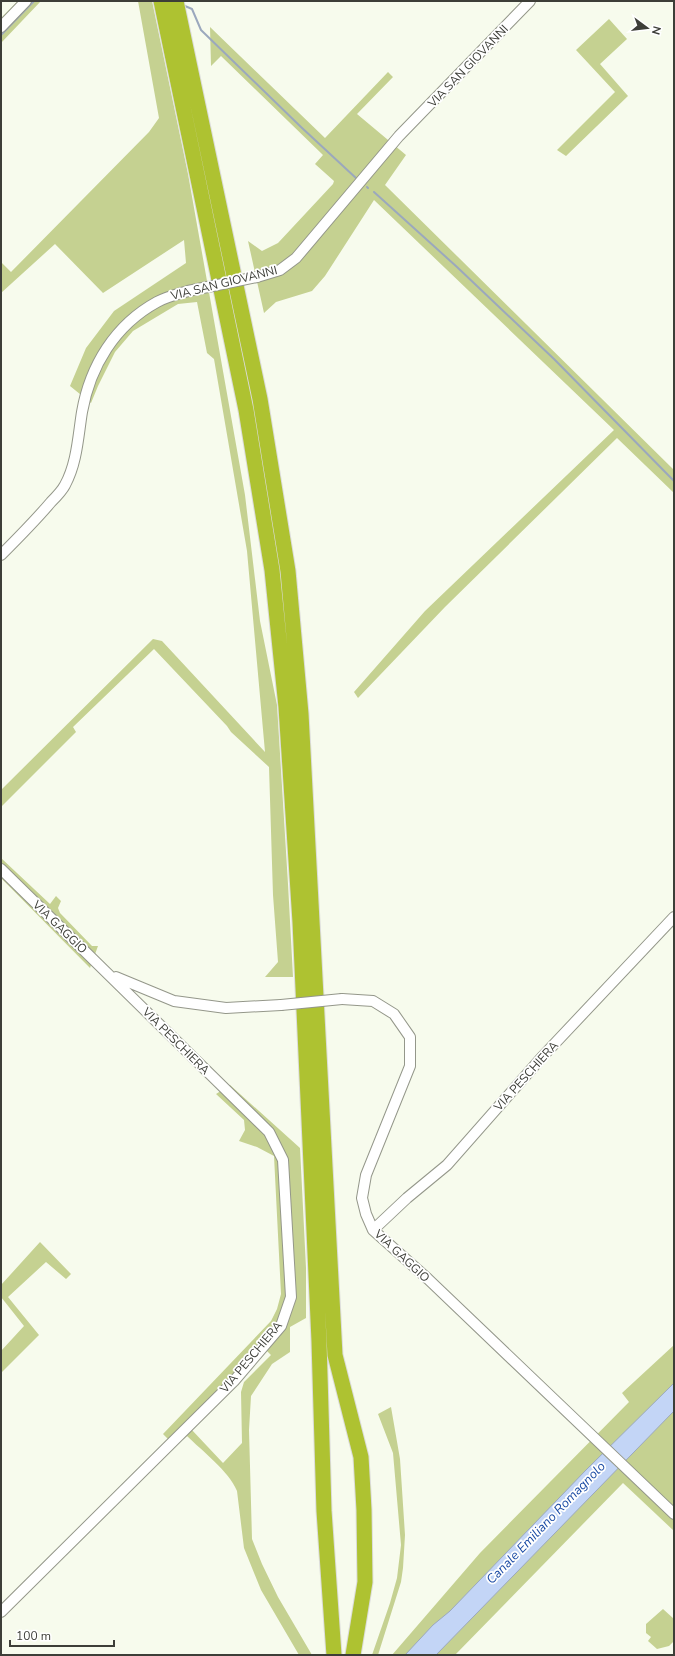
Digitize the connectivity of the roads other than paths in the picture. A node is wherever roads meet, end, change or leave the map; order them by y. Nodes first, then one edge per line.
1 (26, 1) edge
2 (162, 1) edge
3 (176, 1) edge
4 (530, 1) edge
5 (1, 27) edge
6 (1, 555) edge
7 (1, 869) edge
8 (674, 917) edge
9 (108, 974) junction
10 (118, 984) joint
11 (373, 1230) junction
12 (674, 1514) edge
13 (1, 1612) edge
14 (334, 1655) edge
15 (353, 1655) edge

1 - 5 street
2 - 14 highway
3 - 15 highway
4 - 6 street, VIA SAN GIOVANNI, bridge
7 - 9 street, VIA GAGGIO
8 - 11 street, VIA PESCHIERA
9 - 10 street, VIA GAGGIO
9 - 11 street, VIA GAGGIO, bridge
10 - 13 street, VIA PESCHIERA
11 - 12 street, VIA GAGGIO

